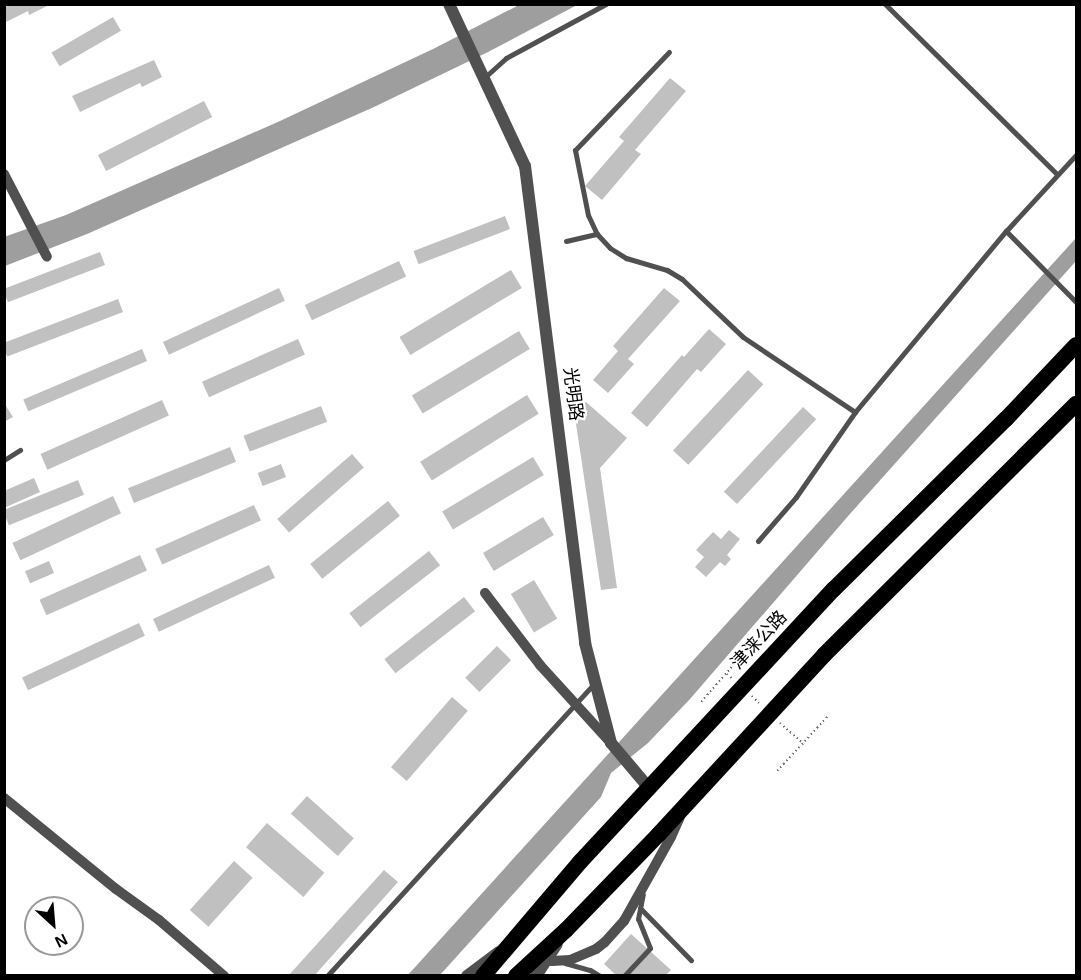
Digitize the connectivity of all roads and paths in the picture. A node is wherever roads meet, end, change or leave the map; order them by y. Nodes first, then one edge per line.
1 (449, 4) edge
2 (606, 4) edge
3 (885, 4) edge
4 (669, 52) dead end
5 (483, 72) junction
6 (1077, 155) edge
7 (4, 174) edge
8 (1057, 174) junction
9 (1006, 231) junction
10 (597, 234) junction
11 (566, 241) dead end
12 (47, 257) dead end
13 (1077, 303) edge
14 (1077, 345) edge
15 (1077, 404) edge
16 (855, 412) junction
17 (20, 450) dead end
18 (4, 460) edge
19 (758, 541) dead end
20 (485, 593) dead end
21 (750, 646) dead end
22 (596, 683) junction
23 (701, 702) dead end
24 (576, 704) junction
25 (828, 716) dead end
26 (611, 743) junction
27 (777, 771) dead end
28 (649, 788) junction
29 (4, 798) edge
30 (684, 806) junction
31 (645, 883) junction
32 (640, 908) junction
33 (503, 949) junction
34 (542, 959) junction
35 (691, 960) dead end
36 (561, 962) junction
37 (224, 975) edge
38 (327, 975) edge
39 (467, 975) edge
40 (483, 975) edge
41 (516, 975) edge
42 (536, 975) edge
43 (600, 975) edge
44 (624, 975) edge

1 - 5 street, 光明路
2 - 5 lane
3 - 8 lane
4 - 10 lane
5 - 22 street, 光明路
6 - 8 lane
7 - 12 street
8 - 9 lane
9 - 13 lane
9 - 16 lane
10 - 11 lane
10 - 16 lane
14 - 28 highway, 津涞公路
15 - 30 highway
16 - 19 lane
17 - 18 lane
20 - 24 street
21 - 23 path
22 - 24 lane
22 - 26 street, 光明路
24 - 26 street
24 - 38 lane
25 - 27 path
26 - 28 street, 光明路
28 - 33 highway, 津涞公路
29 - 37 street
30 - 31 street
30 - 34 highway
31 - 32 lane
31 - 36 street
32 - 35 lane
32 - 44 lane
33 - 39 street
33 - 40 highway, 津涞公路
34 - 36 street
34 - 41 highway
34 - 42 street
36 - 43 lane

